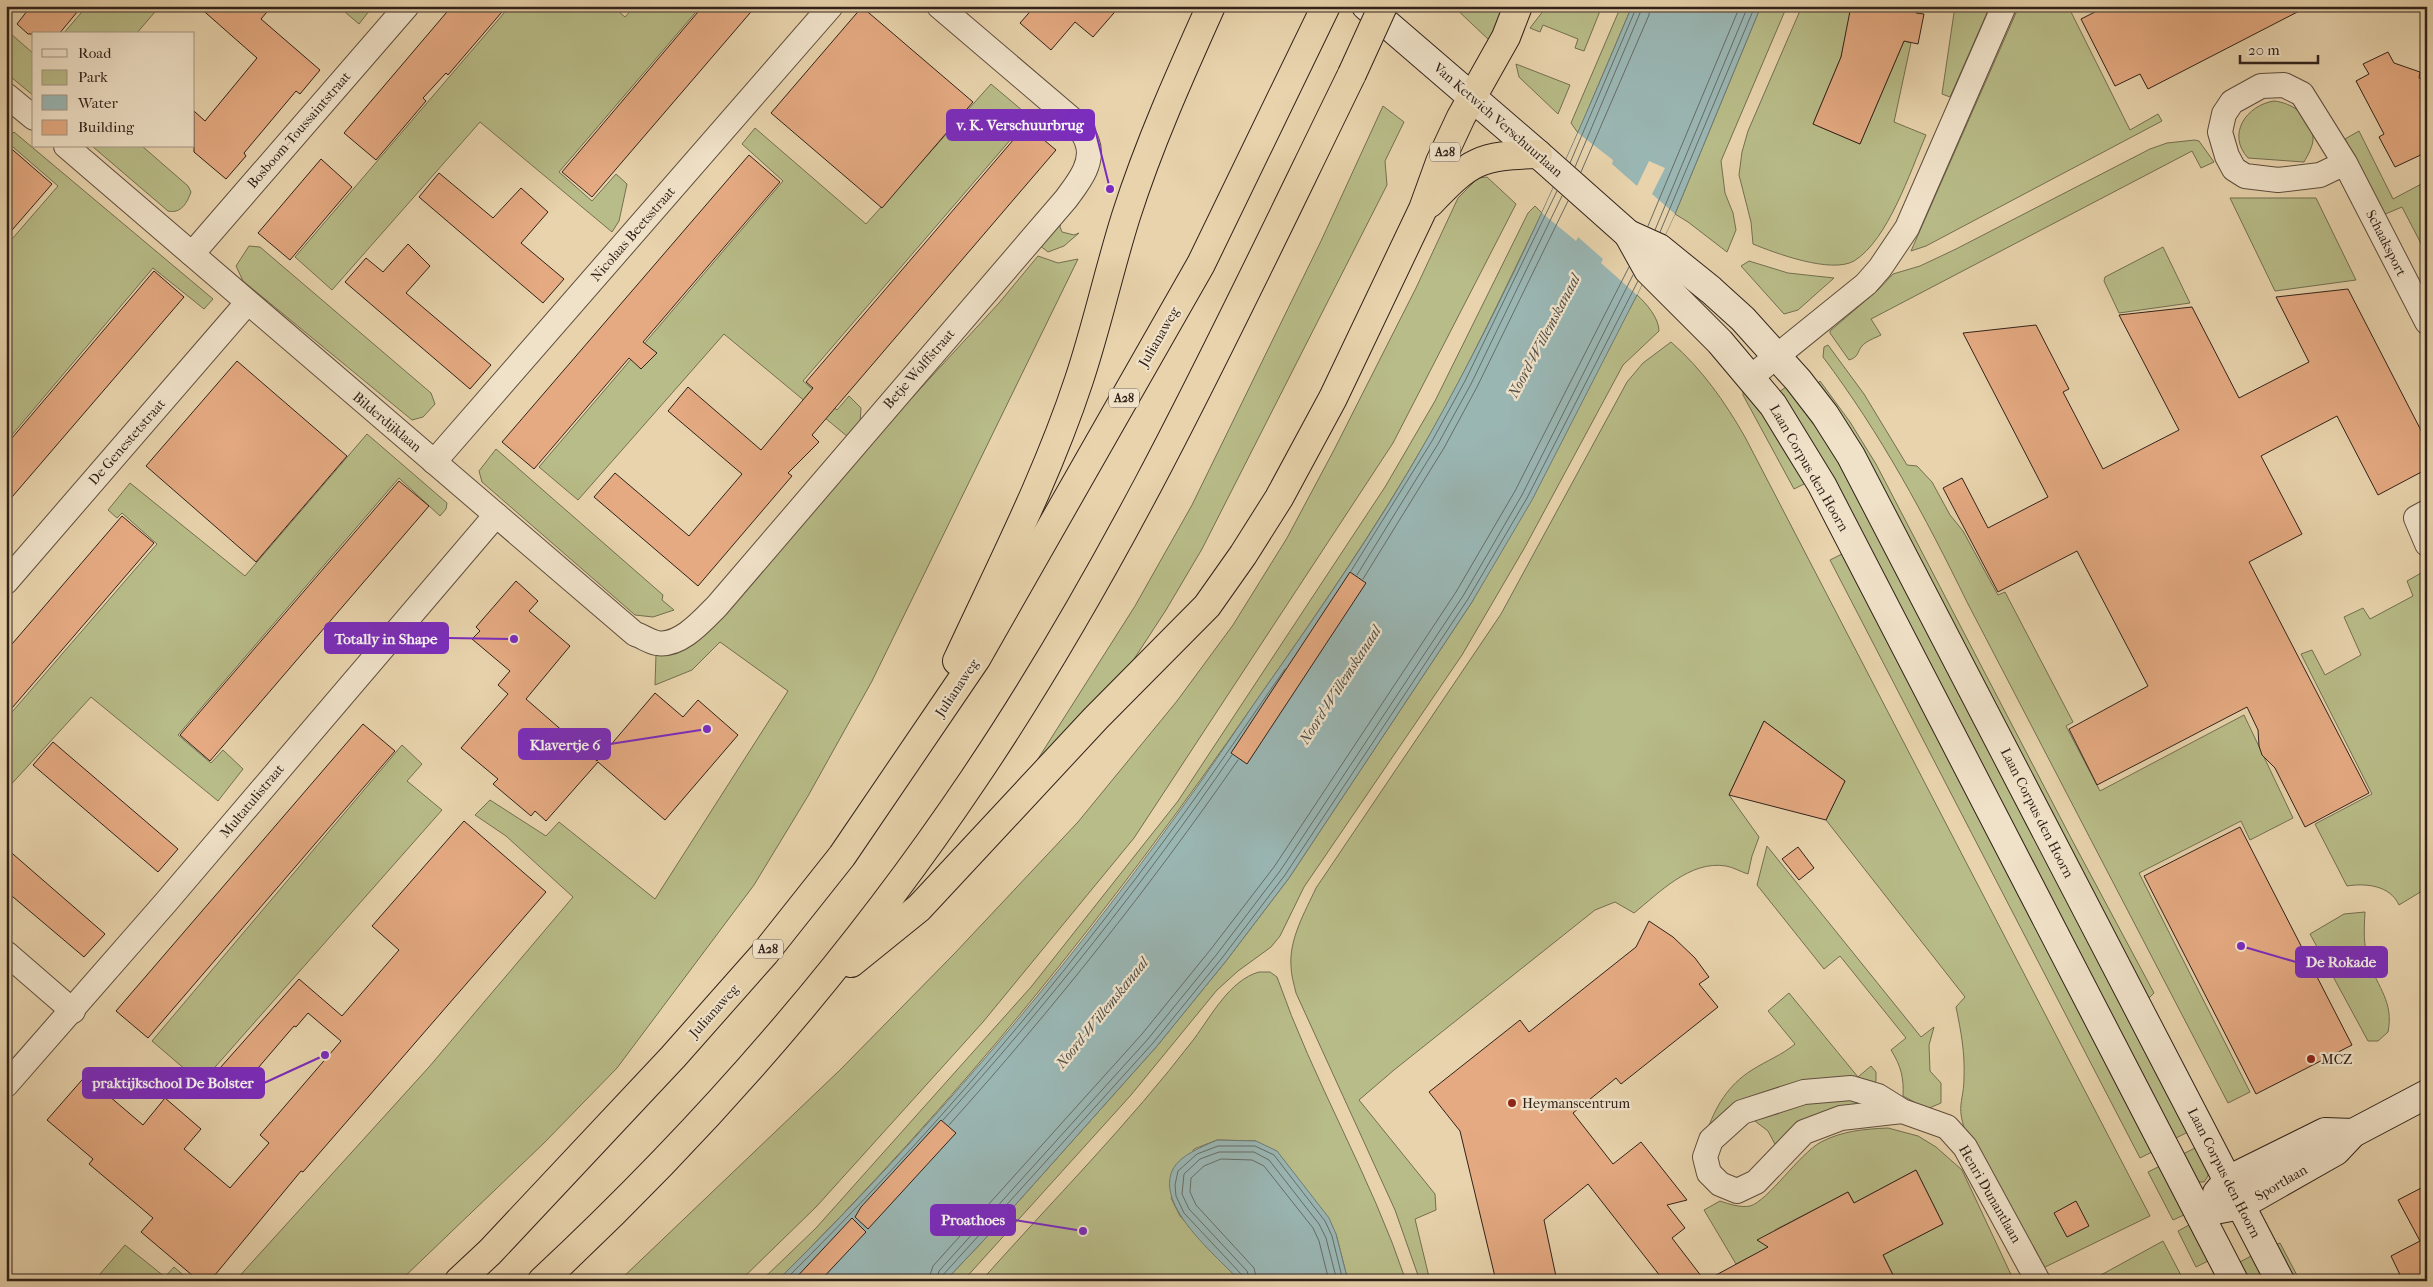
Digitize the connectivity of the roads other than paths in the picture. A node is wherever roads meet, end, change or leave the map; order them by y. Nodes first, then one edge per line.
1 (407, 6) edge
2 (831, 6) edge
3 (939, 6) edge
4 (1212, 6) edge
5 (1326, 6) edge
6 (1366, 6) edge
7 (1383, 6) edge
8 (1518, 6) edge
9 (2004, 6) edge
10 (6, 95) edge
11 (1472, 96) junction
12 (32, 116) edge
13 (68, 148) edge
14 (1538, 154) junction
15 (2345, 163) junction
16 (1423, 209) junction
17 (1628, 234) joint
18 (192, 254) junction
19 (1654, 259) junction
20 (248, 302) junction
21 (2427, 322) edge
22 (1778, 356) junction
23 (1751, 377) junction
24 (434, 462) junction
25 (2427, 512) edge
26 (496, 515) junction
27 (2427, 544) edge
28 (6, 582) edge
29 (717, 606) joint
30 (916, 748) junction
31 (6, 953) edge
32 (817, 990) junction
33 (73, 1011) junction
34 (6, 1085) edge
35 (2427, 1094) edge
36 (1902, 1110) junction
37 (2353, 1134) junction
38 (2228, 1180) junction
39 (2241, 1205) junction
40 (2199, 1213) junction
41 (459, 1281) edge
42 (542, 1281) edge
43 (2038, 1281) edge
44 (2234, 1281) edge
45 (2280, 1281) edge

1 - 18 street, Bosboom-Toussaintstraat
2 - 24 street, Nicolaas Beetsstraat
3 - 29 street, Betje Wolffstraat
4 - 30 highway, A28
5 - 30 highway, Julianaweg / A28
6 - 11 main road, Van Ketwich Verschuurlaan
7 - 32 highway, A28, bridge
8 - 11 highway, A28
9 - 22 street
10 - 12 street
11 - 14 main road, Van Ketwich Verschuurlaan
11 - 16 highway, A28
13 - 18 street, Bilderdijklaan
14 - 16 highway, A28
14 - 17 main road, Van Ketwich Verschuurlaan
15 - 15 street, Schaaksport
15 - 21 street, Schaaksport
16 - 32 highway, A28
17 - 19 main road, Laan Corpus den Hoorn
18 - 20 street, Bilderdijklaan
19 - 22 main road, Laan Corpus den Hoorn
19 - 23 main road, Laan Corpus den Hoorn
20 - 24 street, Bilderdijklaan
20 - 28 street, De Genestetstraat
22 - 23 street
22 - 38 main road, Laan Corpus den Hoorn
23 - 40 main road, Laan Corpus den Hoorn
24 - 26 street, Bilderdijklaan
25 - 27 street
26 - 29 street, Bilderdijklaan
26 - 33 street, Multatulistraat
30 - 41 highway, Julianaweg / A28
31 - 33 street
32 - 42 highway, A28
33 - 34 street, Multatulistraat
35 - 37 main road, Sportlaan
36 - 36 street, Henri Dunantlaan
36 - 43 street, Henri Dunantlaan
37 - 38 main road, Sportlaan
37 - 39 main road, Sportlaan
38 - 39 main road, Laan Corpus den Hoorn
38 - 40 main road, Sportlaan
39 - 40 main road, Sportlaan
39 - 45 main road, Laan Corpus den Hoorn
40 - 44 main road, Laan Corpus den Hoorn

